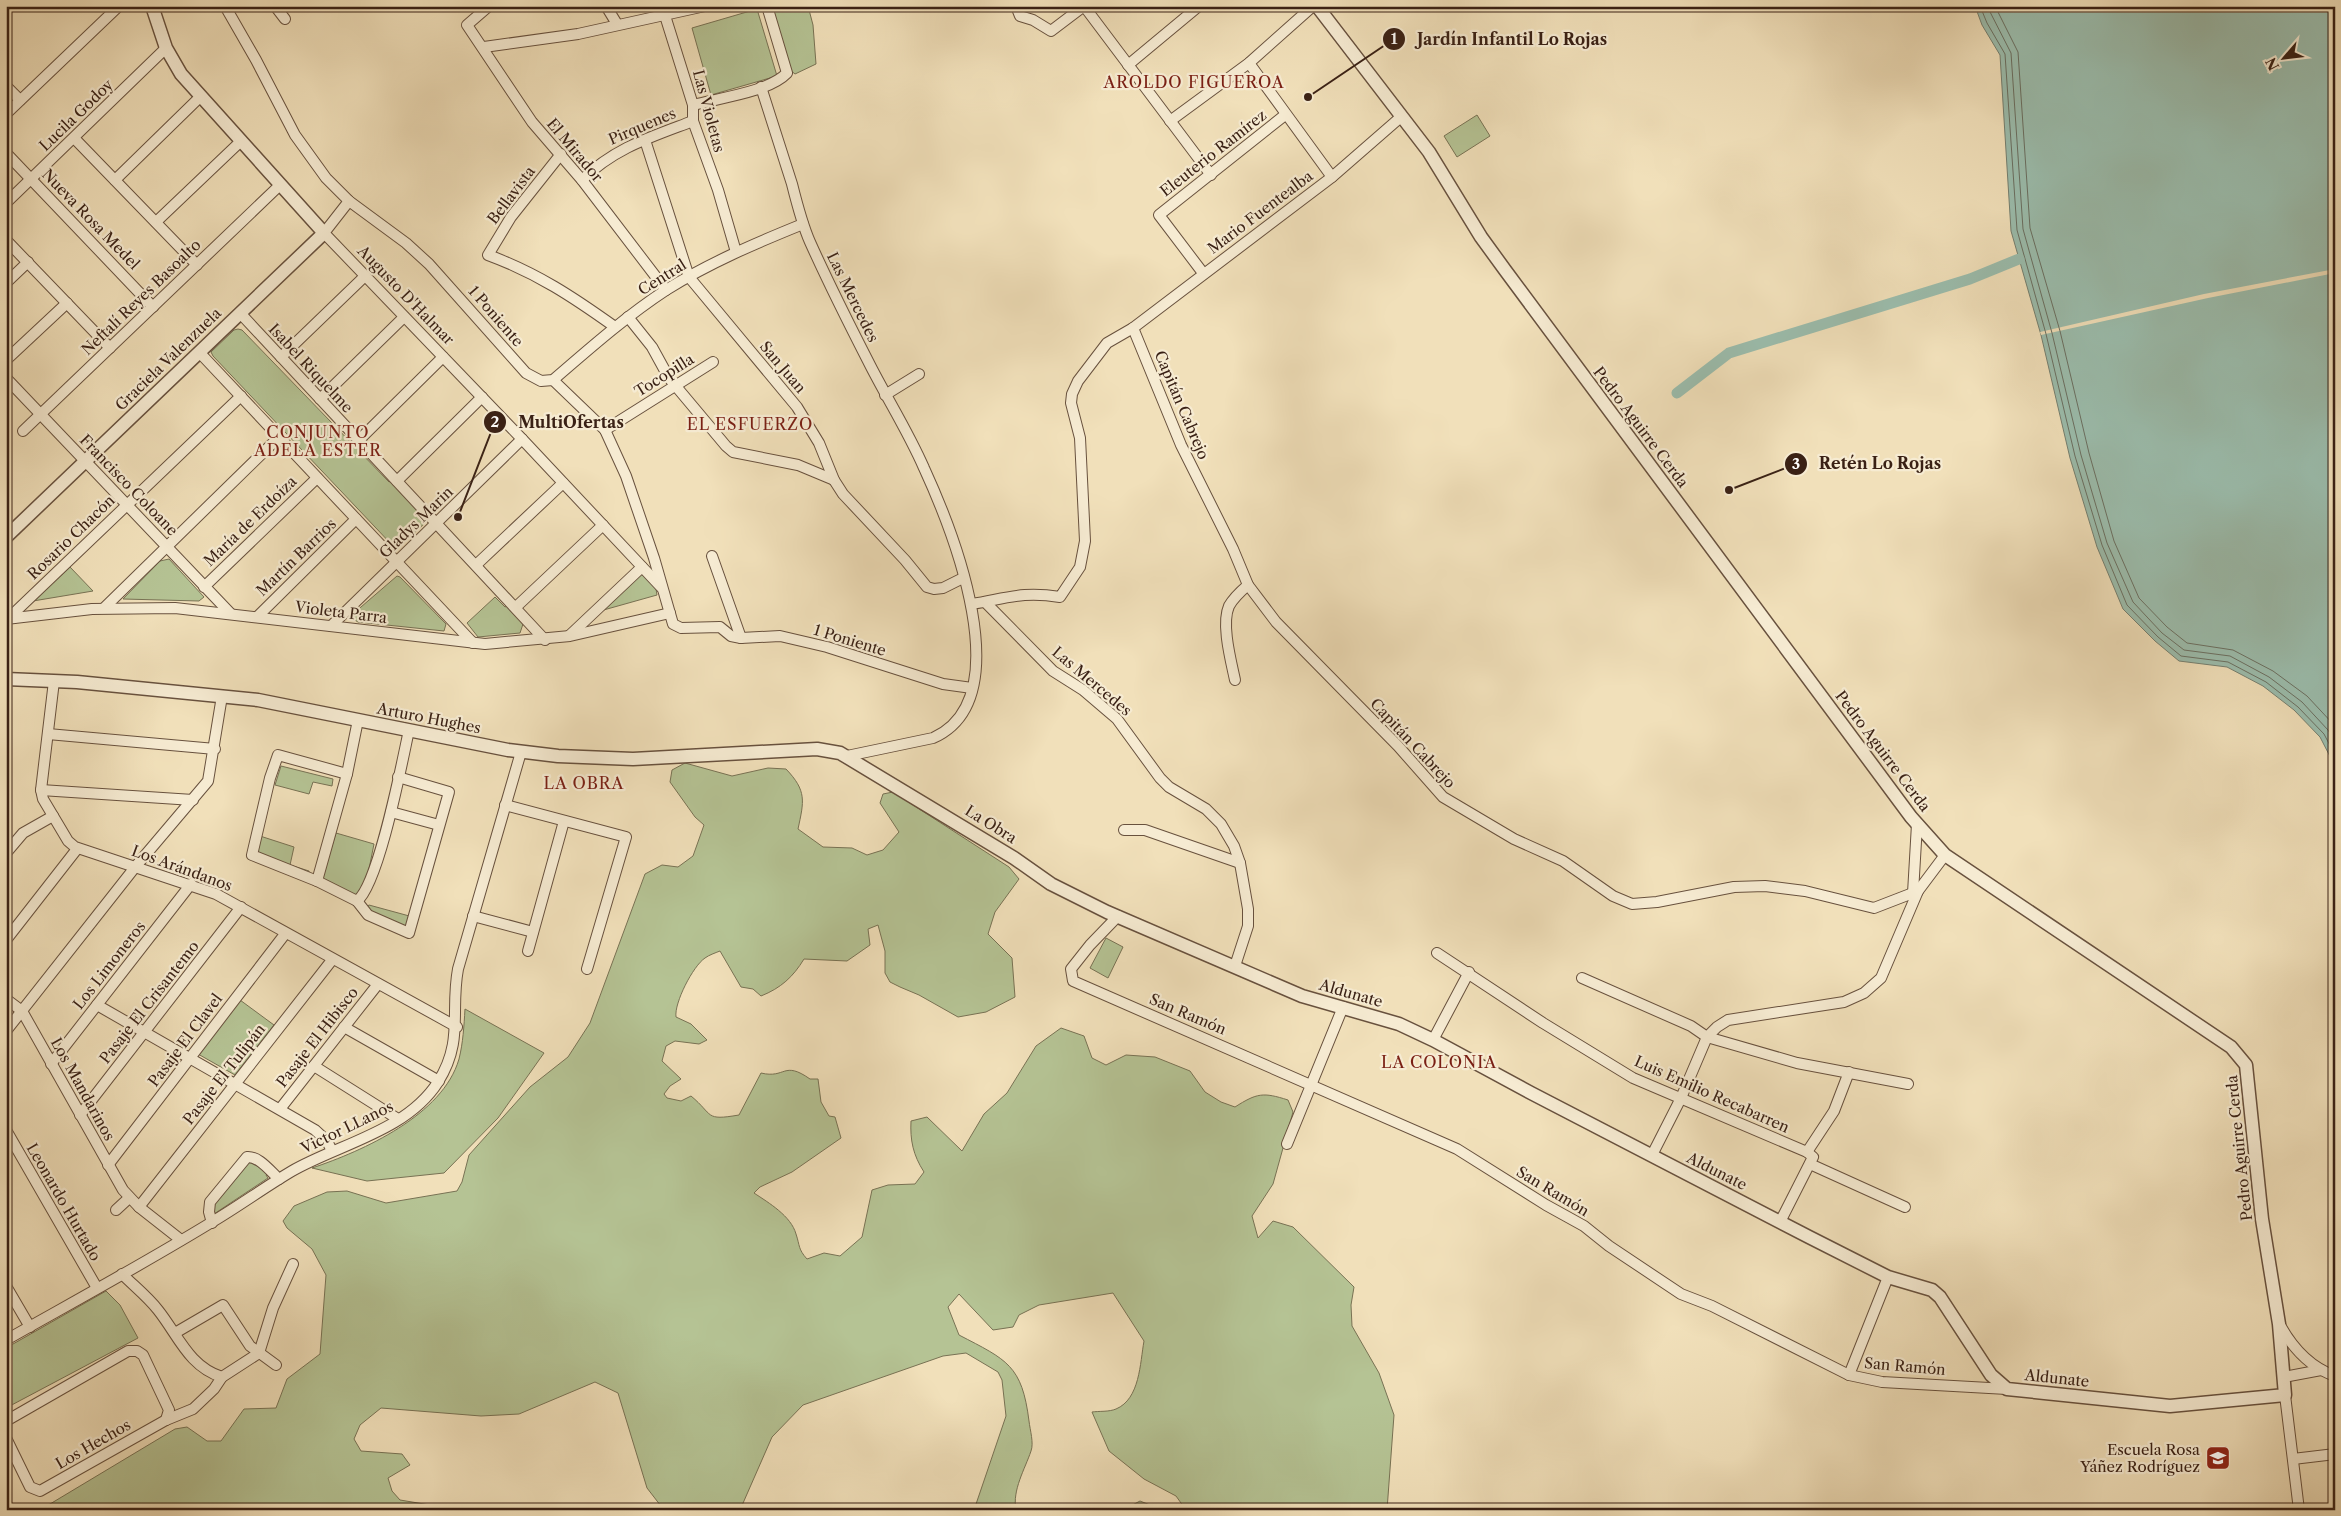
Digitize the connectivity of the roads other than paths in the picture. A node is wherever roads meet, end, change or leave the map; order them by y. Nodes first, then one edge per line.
1 (10, 6) edge
2 (119, 6) edge
3 (152, 6) edge
4 (225, 6) edge
5 (276, 6) edge
6 (489, 6) edge
7 (606, 6) edge
8 (705, 6) edge
9 (766, 6) edge
10 (1084, 6) edge
11 (1199, 6) edge
12 (1313, 6) edge
13 (1317, 6) edge
14 (6, 10) edge
15 (663, 10) edge
16 (1018, 11) edge
17 (285, 19) dead end
18 (617, 24) junction
19 (484, 47) junction
20 (166, 48) junction
21 (1249, 63) junction
22 (1128, 65) junction
23 (6, 86) edge
24 (761, 87) junction
25 (200, 97) junction
26 (20, 100) junction
27 (693, 105) junction
28 (6, 114) edge
29 (1285, 115) junction
30 (1402, 116) junction
31 (693, 120) junction
32 (1170, 121) junction
33 (74, 138) junction
34 (645, 140) junction
35 (240, 142) junction
36 (6, 153) edge
37 (561, 154) junction
38 (1211, 175) junction
39 (1332, 177) junction
40 (31, 179) junction
41 (115, 180) junction
42 (582, 180) junction
43 (280, 185) junction
44 (349, 201) junction
45 (6, 203) edge
46 (156, 222) junction
47 (803, 224) junction
48 (324, 233) junction
49 (6, 240) edge
50 (736, 252) junction
51 (28, 262) junction
52 (197, 265) junction
53 (1203, 274) junction
54 (365, 276) junction
55 (689, 276) junction
56 (6, 282) edge
57 (666, 290) junction
58 (67, 303) junction
59 (153, 307) junction
60 (240, 314) junction
61 (404, 317) junction
62 (628, 317) junction
63 (614, 327) junction
64 (1133, 328) junction
65 (110, 348) junction
66 (199, 352) junction
67 (281, 357) junction
68 (443, 357) junction
69 (6, 360) edge
70 (713, 362) dead end
71 (919, 374) dead end
72 (6, 378) edge
73 (553, 380) junction
74 (676, 385) junction
75 (885, 394) junction
76 (241, 396) junction
77 (482, 397) junction
78 (320, 399) junction
79 (41, 414) junction
80 (605, 430) junction
81 (23, 431) dead end
82 (279, 437) junction
83 (522, 439) junction
84 (359, 440) junction
85 (85, 461) junction
86 (317, 478) junction
87 (834, 480) junction
88 (397, 481) junction
89 (564, 483) junction
90 (127, 505) junction
91 (356, 520) junction
92 (436, 523) junction
93 (603, 525) junction
94 (6, 537) edge
95 (167, 547) junction
96 (712, 556) dead end
97 (396, 562) junction
98 (476, 565) junction
99 (642, 567) junction
100 (963, 578) junction
101 (1248, 585) junction
102 (204, 586) junction
103 (662, 589) junction
104 (986, 602) junction
105 (972, 604) junction
106 (516, 607) junction
107 (104, 608) junction
108 (230, 613) junction
109 (670, 613) junction
110 (10, 615) edge
111 (257, 617) junction
112 (735, 620) junction
113 (331, 626) junction
114 (720, 627) junction
115 (570, 636) junction
116 (740, 638) junction
117 (545, 640) junction
118 (473, 644) junction
119 (6, 680) edge
120 (1235, 680) dead end
121 (54, 681) junction
122 (972, 688) junction
123 (222, 696) junction
124 (358, 720) junction
125 (409, 730) junction
126 (48, 734) junction
127 (215, 749) junction
128 (521, 752) junction
129 (847, 756) junction
130 (347, 774) junction
131 (398, 777) junction
132 (41, 790) junction
133 (193, 800) junction
134 (505, 805) junction
135 (391, 812) junction
136 (53, 816) junction
137 (564, 821) junction
138 (1917, 824) junction
139 (439, 825) junction
140 (1124, 830) dead end
141 (77, 849) junction
142 (6, 853) edge
143 (1945, 855) junction
144 (1240, 863) junction
145 (136, 866) junction
146 (317, 881) junction
147 (191, 884) junction
148 (1916, 892) junction
149 (357, 901) junction
150 (241, 907) junction
151 (474, 916) junction
152 (1118, 916) junction
153 (533, 932) junction
154 (285, 934) junction
155 (6, 940) edge
156 (528, 951) dead end
157 (1437, 953) dead end
158 (332, 960) junction
159 (1235, 966) junction
160 (587, 969) dead end
161 (1469, 972) junction
162 (1582, 978) dead end
163 (378, 984) junction
164 (6, 999) edge
165 (97, 1005) junction
166 (1343, 1007) junction
167 (22, 1011) junction
168 (344, 1027) junction
169 (457, 1027) junction
170 (6, 1031) edge
171 (145, 1032) junction
172 (1707, 1037) junction
173 (1433, 1040) junction
174 (190, 1058) junction
175 (51, 1064) junction
176 (314, 1066) junction
177 (1849, 1072) junction
178 (439, 1081) junction
179 (236, 1084) junction
180 (1311, 1084) junction
181 (1908, 1084) dead end
182 (1681, 1098) junction
183 (280, 1109) junction
184 (80, 1116) junction
185 (398, 1119) junction
186 (6, 1130) edge
187 (1287, 1144) dead end
188 (332, 1152) junction
189 (1806, 1152) junction
190 (1652, 1155) junction
191 (1810, 1164) junction
192 (108, 1165) junction
193 (279, 1179) junction
194 (130, 1198) junction
195 (1905, 1206) dead end
196 (140, 1207) junction
197 (116, 1210) dead end
198 (1780, 1222) junction
199 (212, 1223) junction
200 (181, 1240) junction
201 (293, 1264) dead end
202 (122, 1274) junction
203 (1888, 1277) junction
204 (6, 1286) edge
205 (97, 1288) junction
206 (2279, 1324) junction
207 (30, 1327) junction
208 (175, 1333) junction
209 (6, 1340) edge
210 (259, 1353) junction
211 (276, 1365) dead end
212 (2321, 1370) junction
213 (1849, 1376) junction
214 (2284, 1376) junction
215 (2335, 1376) edge
216 (222, 1377) junction
217 (2007, 1389) junction
218 (2286, 1395) junction
219 (166, 1420) junction
220 (6, 1421) edge
221 (6, 1438) edge
222 (2335, 1454) edge
223 (2293, 1459) junction
224 (2298, 1510) edge

1 - 14 street
2 - 26 street
3 - 20 street, Augusto D'Halmar
4 - 44 street, 1 Poniente
5 - 17 street
6 - 19 street, El Mirador
7 - 18 street
8 - 15 street
9 - 24 street
10 - 16 street
10 - 22 street
11 - 22 street
12 - 21 street
13 - 30 street, Pedro Aguirre Cerda
15 - 18 street
15 - 27 street, Las Violetas
18 - 19 street
19 - 37 street, El Mirador
20 - 25 street, Augusto D'Halmar
20 - 33 street, Lucila Godoy
21 - 29 street
21 - 32 street
22 - 32 street
23 - 26 street
24 - 27 street, Pirquenes
24 - 47 street, Las Mercedes
25 - 35 street, Augusto D'Halmar
25 - 41 street
26 - 28 street
27 - 31 street, Las Violetas
29 - 38 street, Eleuterio Ramírez
29 - 39 street
30 - 39 street, Mario Fuentealba
30 - 138 street, Pedro Aguirre Cerda
31 - 34 street, Pirquenes
31 - 50 street, Las Violetas
32 - 38 street
33 - 40 street, Lucila Godoy
33 - 41 street
34 - 42 street, Pirquenes
34 - 55 street, San Juan
35 - 43 street, Augusto D'Halmar
35 - 46 street
36 - 40 street, Nueva Rosa Medel
37 - 42 street, El Mirador
37 - 63 street, Bellavista
38 - 53 street, Eleuterio Ramírez
39 - 53 street, Mario Fuentealba
40 - 45 street, Lucila Godoy
40 - 59 street, Nueva Rosa Medel
41 - 46 street
42 - 57 street, El Mirador
43 - 48 street, Augusto D'Halmar
43 - 52 street, Neftalí Reyes Basoalto
44 - 48 street, Graciela Valenzuela
44 - 73 street, 1 Poniente
46 - 52 street
47 - 50 street, Central
47 - 75 street, Las Mercedes
48 - 54 street, Augusto D'Halmar
48 - 60 street, Graciela Valenzuela
49 - 51 street
50 - 55 street, Central
51 - 56 street
51 - 58 street
52 - 59 street, Neftalí Reyes Basoalto
53 - 64 street, Mario Fuentealba
54 - 61 street, Augusto D'Halmar
54 - 67 street
55 - 57 street, Central
55 - 87 street, San Juan
57 - 62 street, Central
58 - 65 street
58 - 69 street
59 - 65 street, Neftalí Reyes Basoalto
60 - 66 street, Graciela Valenzuela
60 - 67 street, Isabel Riquelme
61 - 68 street, Augusto D'Halmar
61 - 78 street
62 - 63 street, Central
62 - 74 street
63 - 73 street, Central
64 - 101 street, Capitán Cabrejo
64 - 104 street, Mario Fuentealba
65 - 79 street, Neftalí Reyes Basoalto
66 - 76 street
66 - 85 street, Graciela Valenzuela
67 - 78 street, Isabel Riquelme
68 - 77 street, Augusto D'Halmar
68 - 84 street
70 - 74 street, Tocopilla
71 - 75 street
72 - 79 street, Francisco Coloane
73 - 80 street
74 - 80 street, Tocopilla
74 - 87 street
75 - 100 street, Las Mercedes
76 - 82 street
76 - 90 street, Rosario Chacón
77 - 83 street, Augusto D'Halmar
77 - 88 street
78 - 84 street, Isabel Riquelme
79 - 81 street, Neftalí Reyes Basoalto
79 - 85 street, Francisco Coloane
80 - 103 street
82 - 86 street
82 - 95 street
83 - 89 street, Augusto D'Halmar
83 - 92 street, Gladys Marin
84 - 88 street, Isabel Riquelme
85 - 90 street, Francisco Coloane
85 - 94 street, Graciela Valenzuela
86 - 91 street
86 - 102 street, María de Erdoíza
87 - 100 street, San Juan
88 - 92 street, Isabel Riquelme
89 - 93 street, Augusto D'Halmar
89 - 98 street
90 - 95 street, Francisco Coloane
90 - 110 street, Rosario Chacón
91 - 97 street
91 - 111 street, Martín Barrios
92 - 97 street, Gladys Marin
92 - 98 street, Isabel Riquelme
93 - 99 street, Augusto D'Halmar
93 - 106 street
95 - 102 street, Francisco Coloane
95 - 107 street
96 - 112 street
97 - 113 street, Gladys Marin
97 - 118 street
98 - 106 street, Isabel Riquelme
99 - 103 street, Augusto D'Halmar
99 - 115 street
100 - 105 street, Las Mercedes
101 - 120 street
101 - 148 street, Capitán Cabrejo
102 - 108 street, Francisco Coloane
103 - 109 street
104 - 105 street
104 - 144 street, Las Mercedes
105 - 122 street, Las Mercedes
106 - 117 street, Isabel Riquelme
107 - 108 street, Violeta Parra
107 - 110 street, Violeta Parra
108 - 111 street, Violeta Parra
109 - 114 street
109 - 115 street, Violeta Parra
111 - 113 street, Violeta Parra
112 - 114 street
112 - 116 street
113 - 118 street, Violeta Parra
114 - 116 street
115 - 117 street, Violeta Parra
116 - 122 street, 1 Poniente
117 - 118 street, Violeta Parra
119 - 121 street, Arturo Hughes
121 - 123 street, Arturo Hughes
121 - 126 street
122 - 129 street, Las Mercedes
123 - 124 street, Arturo Hughes
123 - 127 street
124 - 125 street, Arturo Hughes
124 - 130 street
125 - 128 street, Arturo Hughes
125 - 131 street
126 - 127 street
126 - 132 street
127 - 133 street
128 - 129 street, Arturo Hughes
128 - 134 street, Victor LLanos
129 - 152 street, La Obra
130 - 146 street
130 - 146 street
131 - 135 street
131 - 139 street
132 - 133 street
132 - 136 street
133 - 145 street
134 - 137 street
134 - 151 street, Victor LLanos
135 - 139 street
135 - 149 street
136 - 141 street
136 - 142 street
137 - 153 street
137 - 160 street
138 - 143 street, Pedro Aguirre Cerda
138 - 148 street
139 - 149 street
140 - 144 street
141 - 145 street, Los Arándanos
141 - 155 street
143 - 148 street
143 - 206 street, Pedro Aguirre Cerda
144 - 159 street, Las Mercedes
145 - 147 street, Los Arándanos
145 - 167 street
146 - 149 street
147 - 150 street, Los Arándanos
147 - 165 street, Los Limoneros
148 - 172 street
150 - 154 street, Los Arándanos
150 - 171 street, Pasaje El Crisantemo
151 - 153 street
151 - 169 street, Victor LLanos
152 - 159 street, Aldunate
152 - 180 street, San Ramón
153 - 156 street
154 - 158 street, Los Arándanos
154 - 174 street, Pasaje El Clavel
157 - 161 street, Luis Emilio Recabarren
158 - 163 street, Los Arándanos
158 - 179 street, Pasaje El Tulipán
159 - 166 street, Aldunate
161 - 173 street
161 - 182 street, Luis Emilio Recabarren
162 - 172 street
163 - 168 street, Pasaje El Hibisco
163 - 169 street, Los Arándanos
164 - 167 street, Los Mandarinos
165 - 171 street
165 - 175 street, Los Limoneros
166 - 173 street, Aldunate
166 - 180 street
167 - 170 street
167 - 175 street, Los Mandarinos
168 - 176 street, Pasaje El Hibisco
168 - 178 street
169 - 178 street, Victor LLanos
171 - 174 street
171 - 184 street, Pasaje El Crisantemo
172 - 177 street
172 - 182 street
173 - 190 street, Aldunate
174 - 179 street
174 - 192 street, Pasaje El Clavel
175 - 184 street, Los Mandarinos
176 - 183 street, Pasaje El Hibisco
176 - 185 street
177 - 181 street
177 - 189 street
178 - 185 street, Victor LLanos
179 - 183 street
179 - 196 street, Pasaje El Tulipán
180 - 187 street
180 - 213 street, San Ramón
182 - 189 street, Luis Emilio Recabarren
182 - 190 street
183 - 188 street
184 - 192 street, Los Mandarinos
185 - 188 street, Victor LLanos
186 - 205 street, Leonardo Hurtado
188 - 193 street, Victor LLanos
189 - 191 street
190 - 198 street, Aldunate
191 - 195 street
191 - 198 street
192 - 194 street, Los Mandarinos
193 - 199 street, Victor LLanos
193 - 199 street
194 - 196 street, Los Mandarinos
194 - 197 street
196 - 200 street, Los Mandarinos
198 - 203 street, Aldunate
199 - 200 street, Victor LLanos
200 - 202 street, Victor LLanos
201 - 210 street
202 - 205 street, Victor LLanos
202 - 208 street
203 - 213 street
203 - 217 street, Aldunate
204 - 207 street
205 - 207 street, Victor LLanos
206 - 212 street
206 - 214 street, Pedro Aguirre Cerda
207 - 209 street, Victor LLanos
208 - 210 street
208 - 216 street
210 - 211 street
210 - 216 street, Los Hechos
212 - 214 street
212 - 215 street
213 - 217 street, San Ramón
214 - 218 street, Pedro Aguirre Cerda
216 - 219 street, Los Hechos
217 - 218 street, Aldunate
218 - 223 street, Pedro Aguirre Cerda
219 - 220 street
219 - 221 street, Los Hechos
222 - 223 street
223 - 224 street, Pedro Aguirre Cerda

